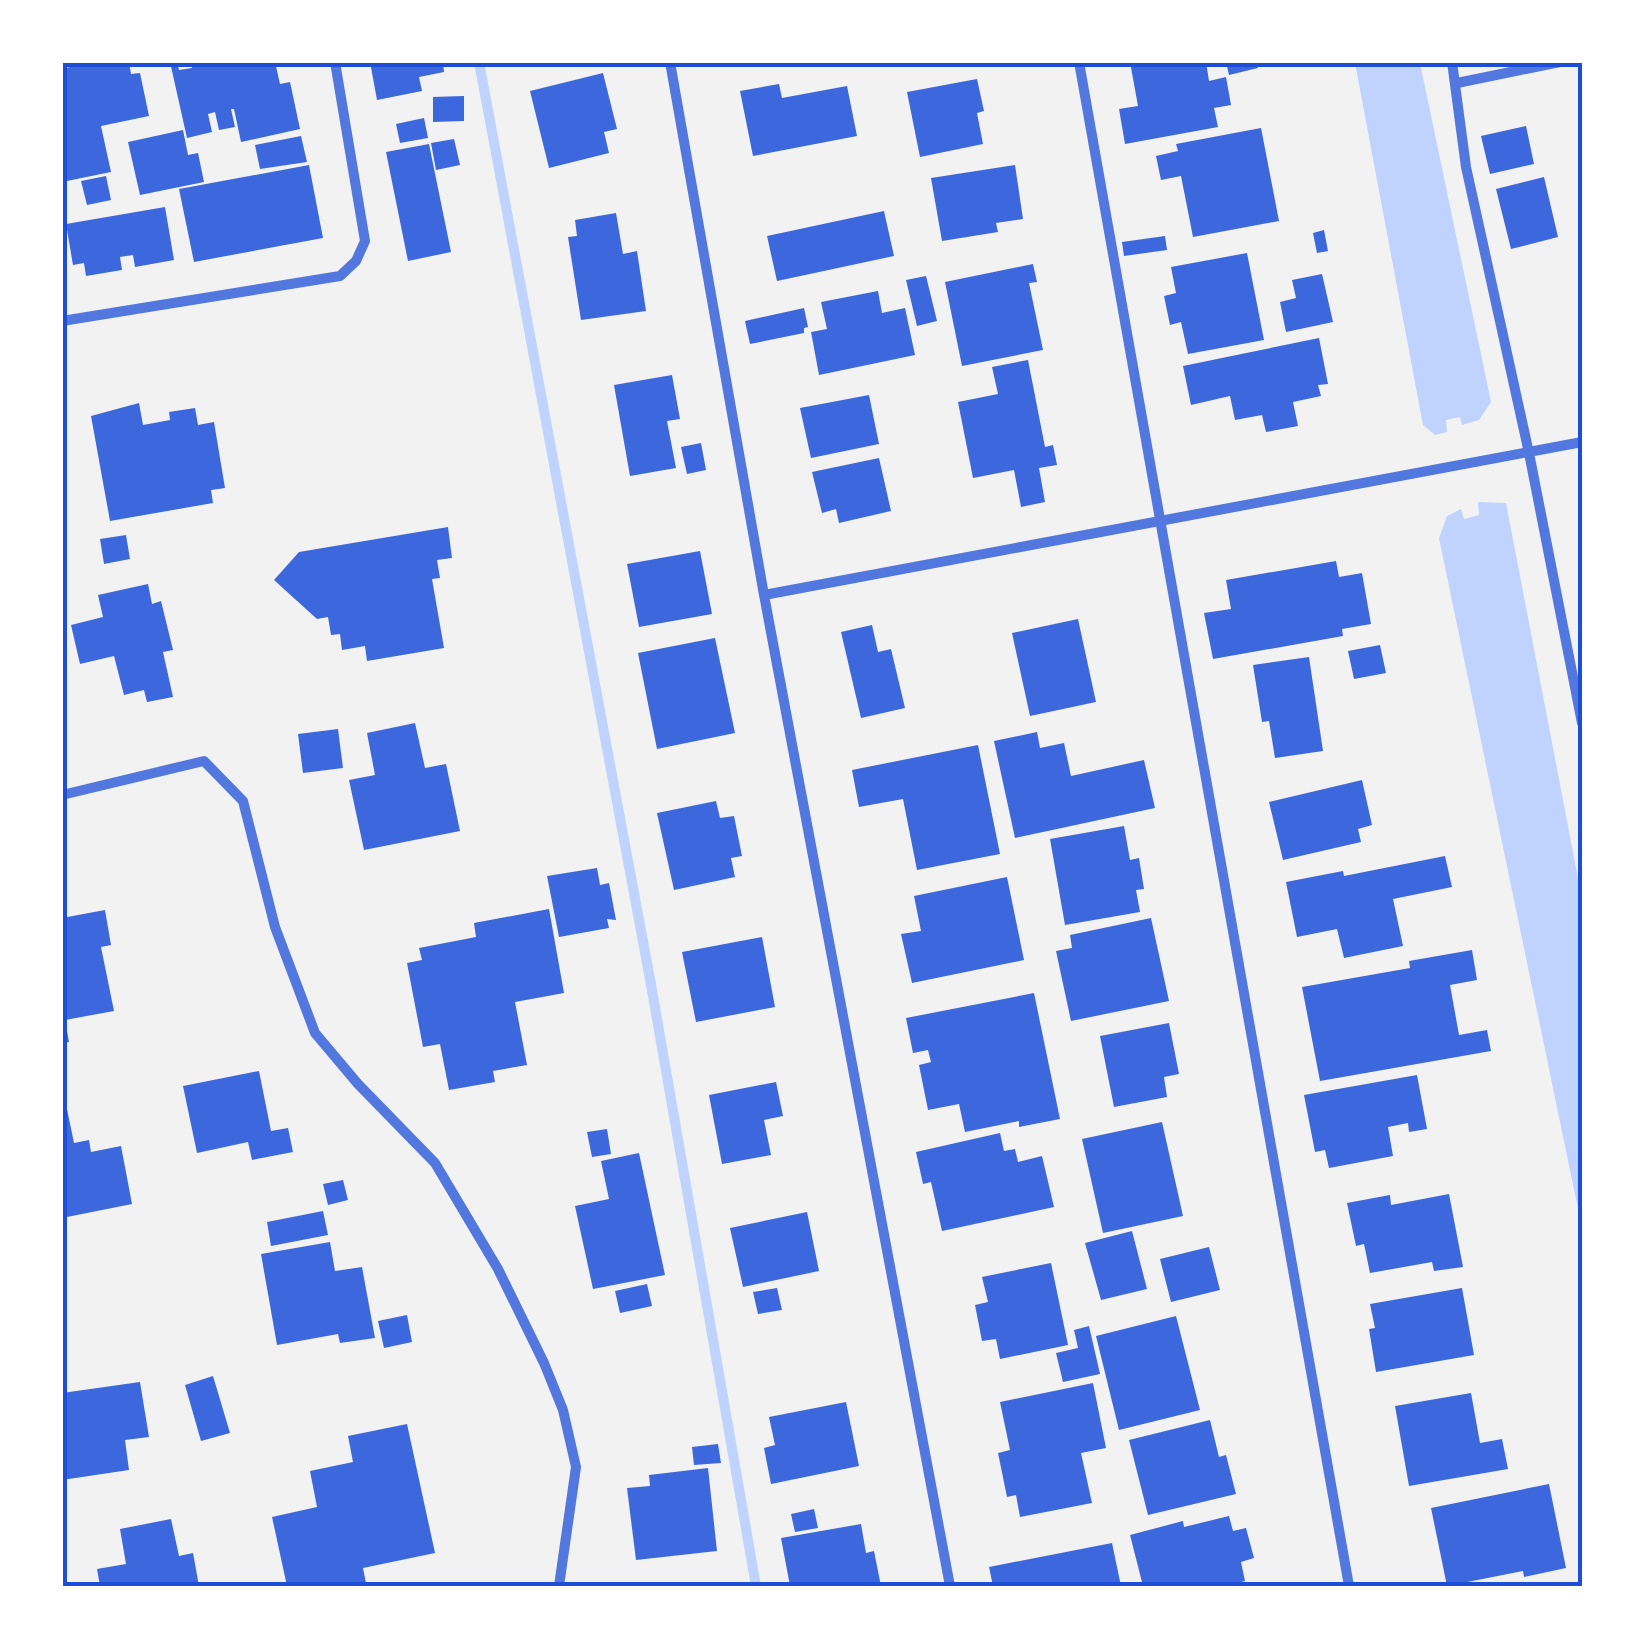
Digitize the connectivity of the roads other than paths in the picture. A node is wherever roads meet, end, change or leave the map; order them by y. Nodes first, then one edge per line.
1 (335, 62) edge
2 (670, 62) edge
3 (1078, 62) edge
4 (1452, 62) edge
5 (1560, 62) edge
6 (1457, 83) junction
7 (62, 321) edge
8 (1582, 442) edge
9 (1529, 452) junction
10 (1161, 519) junction
11 (764, 595) junction
12 (1582, 724) edge
13 (62, 795) edge
14 (559, 1586) edge
15 (950, 1586) edge
16 (1349, 1586) edge

1 - 7 street
2 - 11 street
3 - 10 street
4 - 6 street
5 - 6 street
6 - 9 street
8 - 9 street
9 - 10 street
9 - 12 street
10 - 11 street
10 - 16 street
11 - 15 street
13 - 14 street

